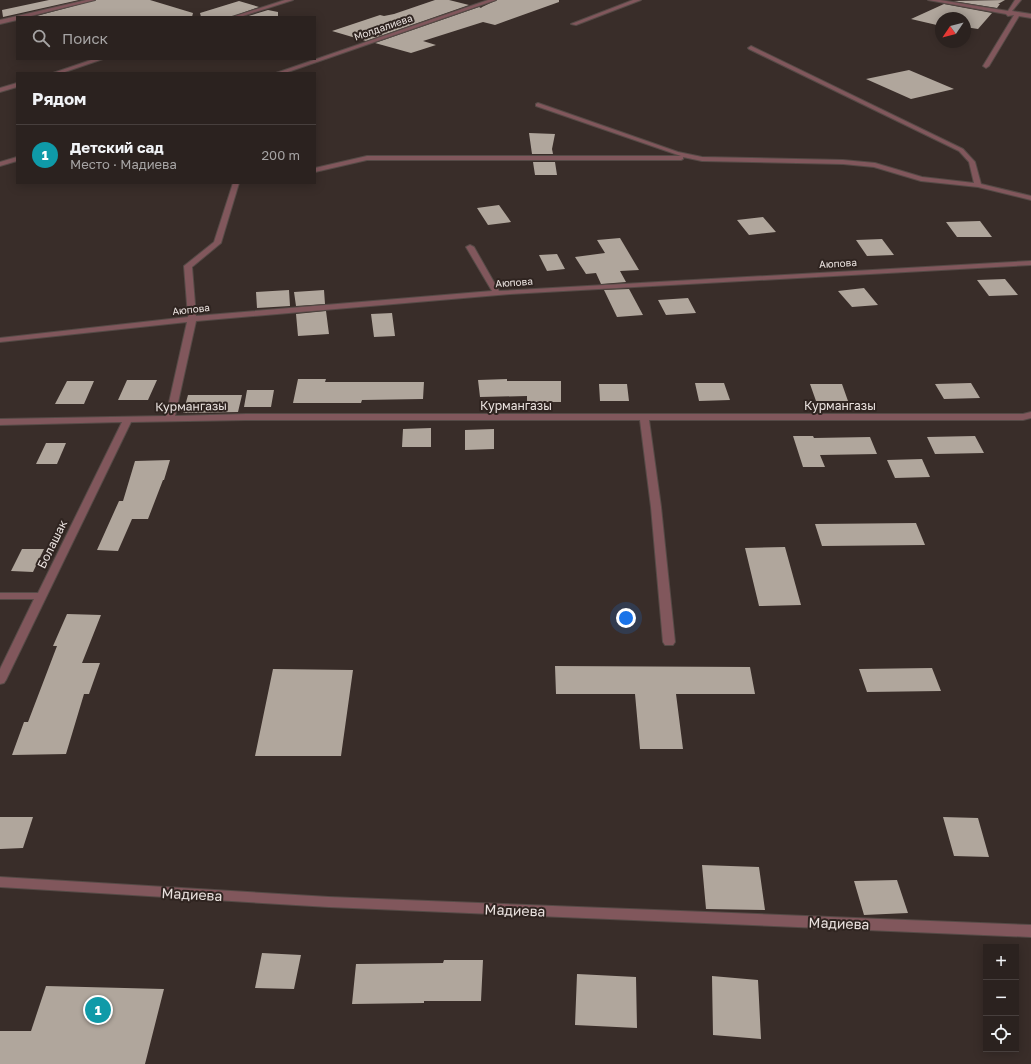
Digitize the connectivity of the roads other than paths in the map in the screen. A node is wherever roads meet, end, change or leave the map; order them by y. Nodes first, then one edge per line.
1 (92, 0) edge
2 (290, 0) edge
3 (493, 0) edge
4 (638, 0) edge
5 (931, 0) edge
6 (1018, 0) edge
7 (1008, 14) junction
8 (1017, 14) junction
9 (25, 16) edge
10 (238, 16) edge
11 (1031, 16) edge
12 (16, 18) edge
13 (0, 22) edge
14 (574, 24) dead end
15 (751, 48) dead end
16 (97, 60) edge
17 (986, 66) dead end
18 (59, 72) edge
19 (282, 72) edge
20 (16, 85) edge
21 (0, 90) edge
22 (538, 104) dead end
23 (702, 158) junction
24 (16, 159) edge
25 (0, 164) edge
26 (316, 170) edge
27 (236, 184) edge
28 (978, 185) junction
29 (1031, 198) edge
30 (470, 247) dead end
31 (1031, 263) edge
32 (497, 293) junction
33 (192, 319) junction
34 (0, 340) edge
35 (1031, 415) edge
36 (644, 417) junction
37 (170, 418) junction
38 (128, 419) junction
39 (0, 422) edge
40 (0, 596) edge
41 (41, 596) junction
42 (669, 642) dead end
43 (0, 680) edge
44 (0, 882) edge
45 (1031, 931) edge

1 - 9 street
2 - 10 street
3 - 19 street, Молдалиева
4 - 14 street
5 - 7 street
6 - 7 street
7 - 8 street
8 - 11 street
8 - 17 street
12 - 13 street
15 - 28 street
16 - 18 street
20 - 21 street
22 - 23 street
23 - 26 street
23 - 28 street
24 - 25 street
27 - 33 street
28 - 29 street
30 - 32 street
31 - 32 street, Аюпова
32 - 33 street, Аюпова
33 - 34 street, Аюпова
33 - 37 street
35 - 36 street, Курмангазы
36 - 37 street, Курмангазы
36 - 42 street
37 - 38 street, Курмангазы
38 - 39 street, Курмангазы
38 - 41 street, Болашак
40 - 41 street
41 - 43 street, Болашак
44 - 45 street, Мадиева

